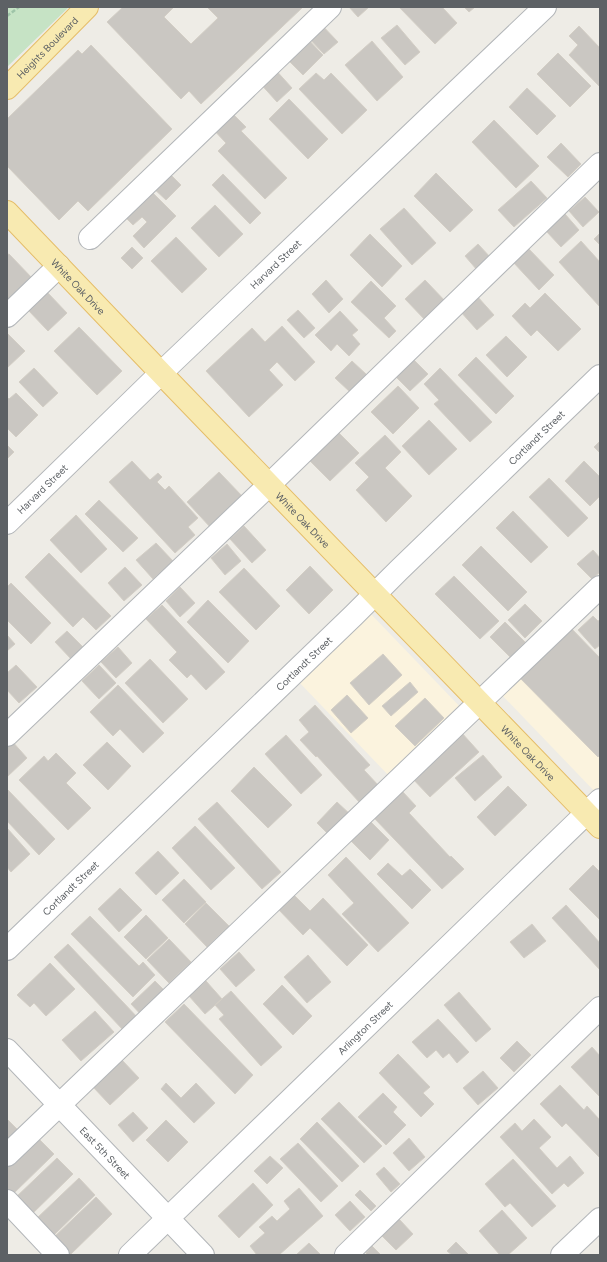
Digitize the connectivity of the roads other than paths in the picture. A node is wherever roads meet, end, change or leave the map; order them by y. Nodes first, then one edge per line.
1 (87, 7) edge
2 (330, 7) edge
3 (545, 7) edge
4 (7, 88) edge
5 (600, 164) edge
6 (7, 212) edge
7 (90, 238) dead end
8 (59, 266) junction
9 (7, 316) edge
10 (161, 373) junction
11 (600, 376) edge
12 (270, 484) junction
13 (7, 523) edge
14 (600, 587) edge
15 (376, 593) junction
16 (480, 702) junction
17 (7, 735) edge
18 (596, 813) edge
19 (7, 949) edge
20 (600, 1008) edge
21 (7, 1050) edge
22 (59, 1105) junction
23 (7, 1155) edge
24 (7, 1202) edge
25 (168, 1218) junction
26 (600, 1219) edge
27 (58, 1255) edge
28 (130, 1255) edge
29 (203, 1255) edge
30 (346, 1255) edge
31 (562, 1255) edge

1 - 4 main road, Heights Boulevard
2 - 7 street
3 - 10 street, Harvard Street
5 - 12 street
6 - 8 main road, White Oak Drive
8 - 9 street
8 - 10 main road, White Oak Drive
10 - 12 main road, White Oak Drive
10 - 13 street, Harvard Street
11 - 15 street, Cortlandt Street
12 - 15 main road, White Oak Drive
12 - 17 street
14 - 16 street
15 - 16 main road, White Oak Drive
15 - 19 street, Cortlandt Street
16 - 18 main road, White Oak Drive
16 - 22 street
18 - 25 street, Arlington Street
20 - 30 street
21 - 22 street, East 5th Street
22 - 23 street
22 - 25 street, East 5th Street
24 - 27 street
25 - 28 street, Arlington Street
25 - 29 street, East 5th Street
26 - 31 street

